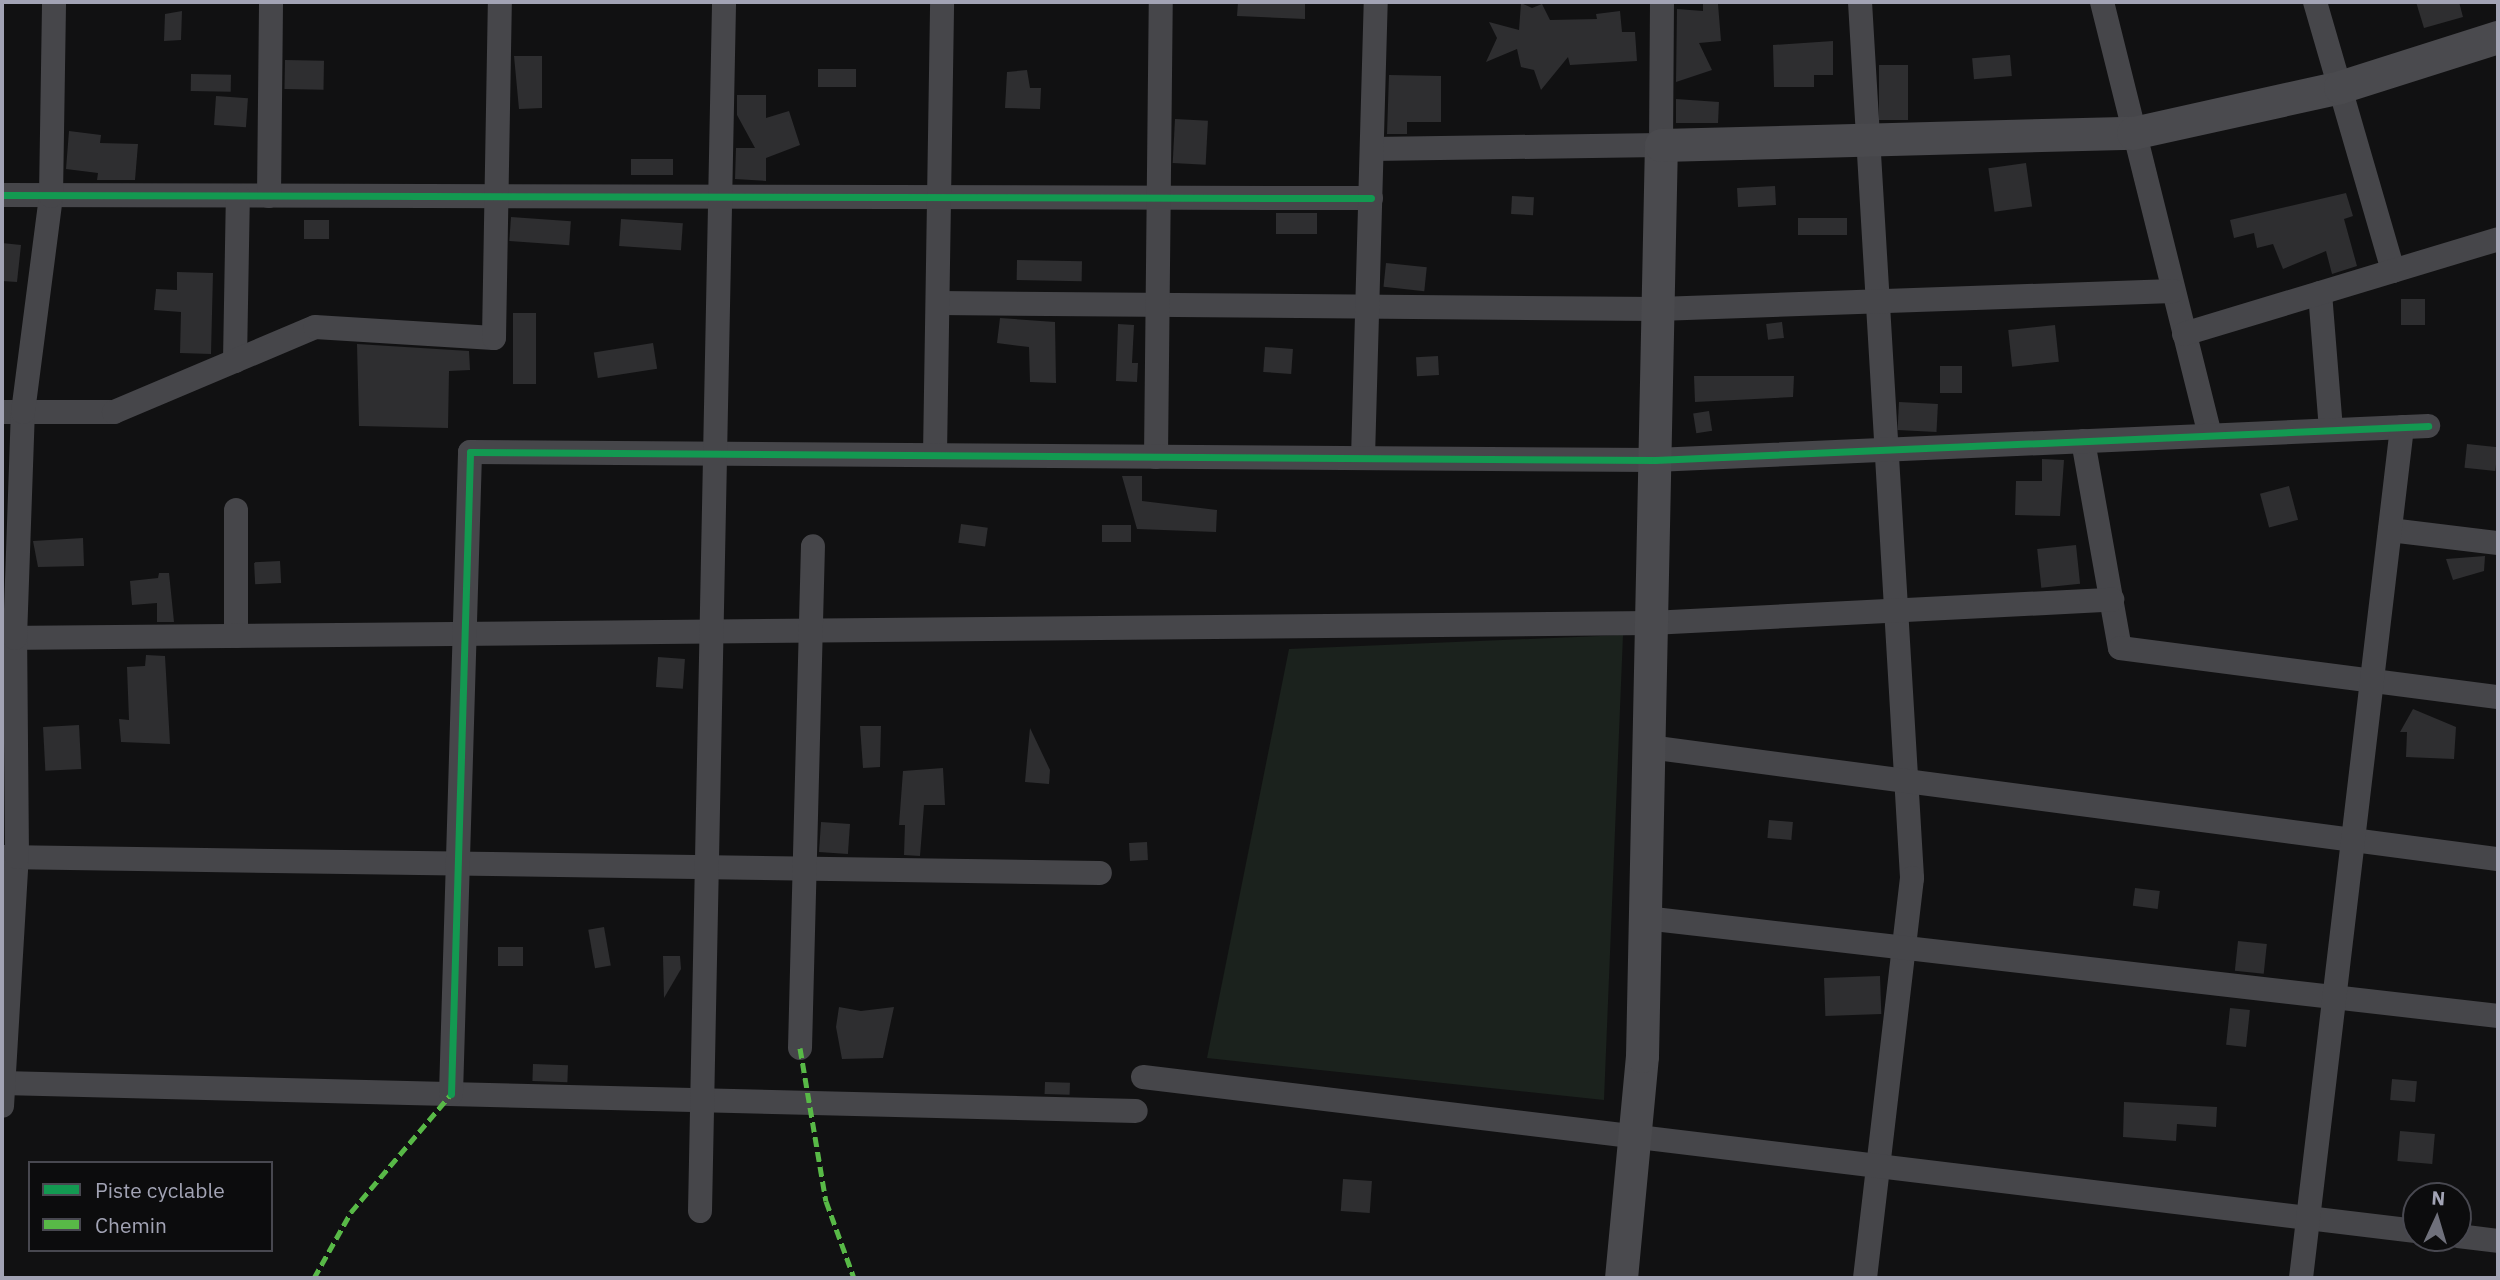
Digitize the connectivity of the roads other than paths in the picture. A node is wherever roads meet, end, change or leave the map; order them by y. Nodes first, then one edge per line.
1 (54, 2) edge
2 (271, 2) edge
3 (500, 2) edge
4 (724, 2) edge
5 (942, 2) edge
6 (1161, 2) edge
7 (1376, 2) edge
8 (1662, 2) edge
9 (1860, 2) edge
10 (2102, 2) edge
11 (2315, 2) edge
12 (2498, 37) edge
13 (2340, 87) junction
14 (2133, 133) junction
15 (1868, 140) junction
16 (1661, 145) junction
17 (1372, 149) junction
18 (2, 195) edge
19 (51, 195) junction
20 (238, 196) junction
21 (269, 196) junction
22 (496, 196) junction
23 (720, 197) junction
24 (940, 197) junction
25 (1158, 198) junction
26 (1371, 198) junction
27 (2498, 239) edge
28 (2393, 271) junction
29 (2173, 290) junction
30 (2320, 293) junction
31 (1878, 301) junction
32 (938, 303) junction
33 (1157, 305) junction
34 (1368, 306) junction
35 (1658, 309) junction
36 (2184, 334) junction
37 (235, 360) junction
38 (12, 412) edge
39 (2402, 426) junction
40 (2428, 426) dead end
41 (2331, 430) junction
42 (2210, 435) junction
43 (2083, 441) junction
44 (1887, 450) junction
45 (715, 454) junction
46 (935, 455) junction
47 (1156, 457) junction
48 (1363, 458) junction
49 (1655, 460) junction
50 (236, 510) dead end
51 (2389, 530) junction
52 (2498, 543) edge
53 (813, 547) dead end
54 (2112, 600) junction
55 (1896, 610) junction
56 (1651, 623) junction
57 (810, 631) junction
58 (712, 632) junction
59 (464, 634) junction
60 (236, 636) junction
61 (8, 638) edge
62 (2372, 681) junction
63 (2498, 697) edge
64 (1649, 747) junction
65 (1907, 781) junction
66 (2353, 839) junction
67 (10, 857) edge
68 (2498, 859) edge
69 (458, 864) junction
70 (707, 867) junction
71 (804, 869) junction
72 (1100, 873) dead end
73 (1645, 918) junction
74 (1904, 948) junction
75 (2334, 997) junction
76 (2498, 1016) edge
77 (800, 1048) dead end
78 (1143, 1077) dead end
79 (2, 1090) edge
80 (451, 1094) junction
81 (702, 1101) junction
82 (1136, 1111) dead end
83 (1634, 1136) junction
84 (1878, 1166) junction
85 (700, 1211) dead end
86 (2308, 1218) junction
87 (2402, 1229) edge
88 (2472, 1238) edge
89 (2498, 1241) edge
90 (1621, 1278) edge
91 (1865, 1278) edge
92 (2301, 1278) edge

1 - 19 street
2 - 21 street
3 - 22 street
4 - 23 street
5 - 24 street
6 - 25 street
7 - 17 street
8 - 16 street
9 - 15 street
10 - 14 street
11 - 13 street
12 - 13 main road
13 - 14 main road
13 - 28 street
14 - 15 main road
14 - 29 street
15 - 16 main road
15 - 31 street
16 - 17 street
16 - 35 main road
17 - 26 street
18 - 19 street
19 - 20 street
19 - 38 street
20 - 21 street
20 - 37 street
21 - 22 street
22 - 23 street
22 - 37 street
23 - 24 street
23 - 45 street
24 - 25 street
24 - 32 street
25 - 26 street
25 - 33 street
26 - 34 street
27 - 28 street
28 - 30 street
29 - 31 street
29 - 36 street
30 - 36 street
30 - 41 street
31 - 35 street
31 - 44 street
32 - 33 street
32 - 46 street
33 - 34 street
33 - 47 street
34 - 35 street
34 - 48 street
35 - 49 main road
36 - 42 street
37 - 38 street
38 - 61 street
39 - 40 street
39 - 41 street
39 - 51 street
41 - 42 street
42 - 43 street
43 - 44 street
43 - 54 street
44 - 49 street
44 - 55 street
45 - 46 street
45 - 58 street
45 - 59 street
46 - 47 street
47 - 48 street
48 - 49 street
49 - 56 main road
50 - 60 street
51 - 52 street
51 - 62 street
53 - 57 street
54 - 55 street
54 - 62 street
55 - 56 street
55 - 65 street
56 - 57 street
56 - 64 main road
57 - 58 street
57 - 71 street
58 - 59 street
58 - 70 street
59 - 60 street
59 - 69 street
60 - 61 street
61 - 67 street
62 - 63 street
62 - 66 street
64 - 65 street
64 - 73 main road
65 - 66 street
65 - 74 street
66 - 68 street
66 - 75 street
67 - 69 street
67 - 79 street
69 - 70 street
69 - 80 street
70 - 71 street
70 - 81 street
71 - 72 street
71 - 77 street
73 - 74 street
73 - 83 main road
74 - 75 street
74 - 84 street
75 - 76 street
75 - 86 street
78 - 83 street
79 - 80 street
80 - 81 street
81 - 82 street
81 - 85 street
83 - 84 street
83 - 90 main road
84 - 86 street
84 - 91 street
86 - 87 street
86 - 92 street
88 - 89 street

